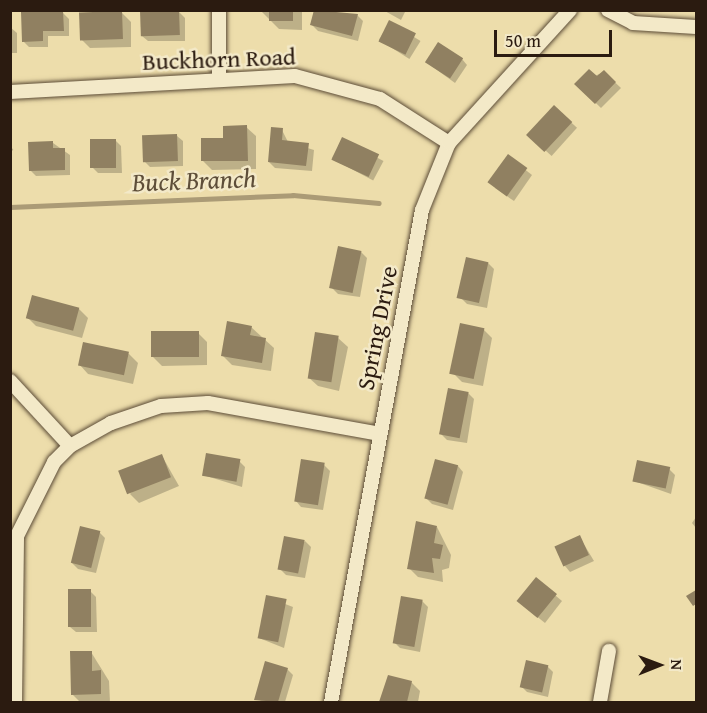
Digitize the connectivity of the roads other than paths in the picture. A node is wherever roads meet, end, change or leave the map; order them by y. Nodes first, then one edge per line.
1 (219, 10) edge
2 (570, 10) edge
3 (608, 10) edge
4 (696, 27) edge
5 (219, 78) junction
6 (10, 92) edge
7 (449, 143) junction
8 (10, 381) edge
9 (380, 434) junction
10 (70, 446) junction
11 (609, 651) dead end
12 (15, 702) edge
13 (331, 702) edge
14 (600, 702) edge

1 - 5 street
2 - 7 street, Spring Drive
3 - 4 street
5 - 6 street, Buckhorn Road
5 - 7 street, Buckhorn Road
7 - 9 street, Spring Drive
8 - 10 street
9 - 10 street
9 - 13 street, Spring Drive
10 - 12 street
11 - 14 street

